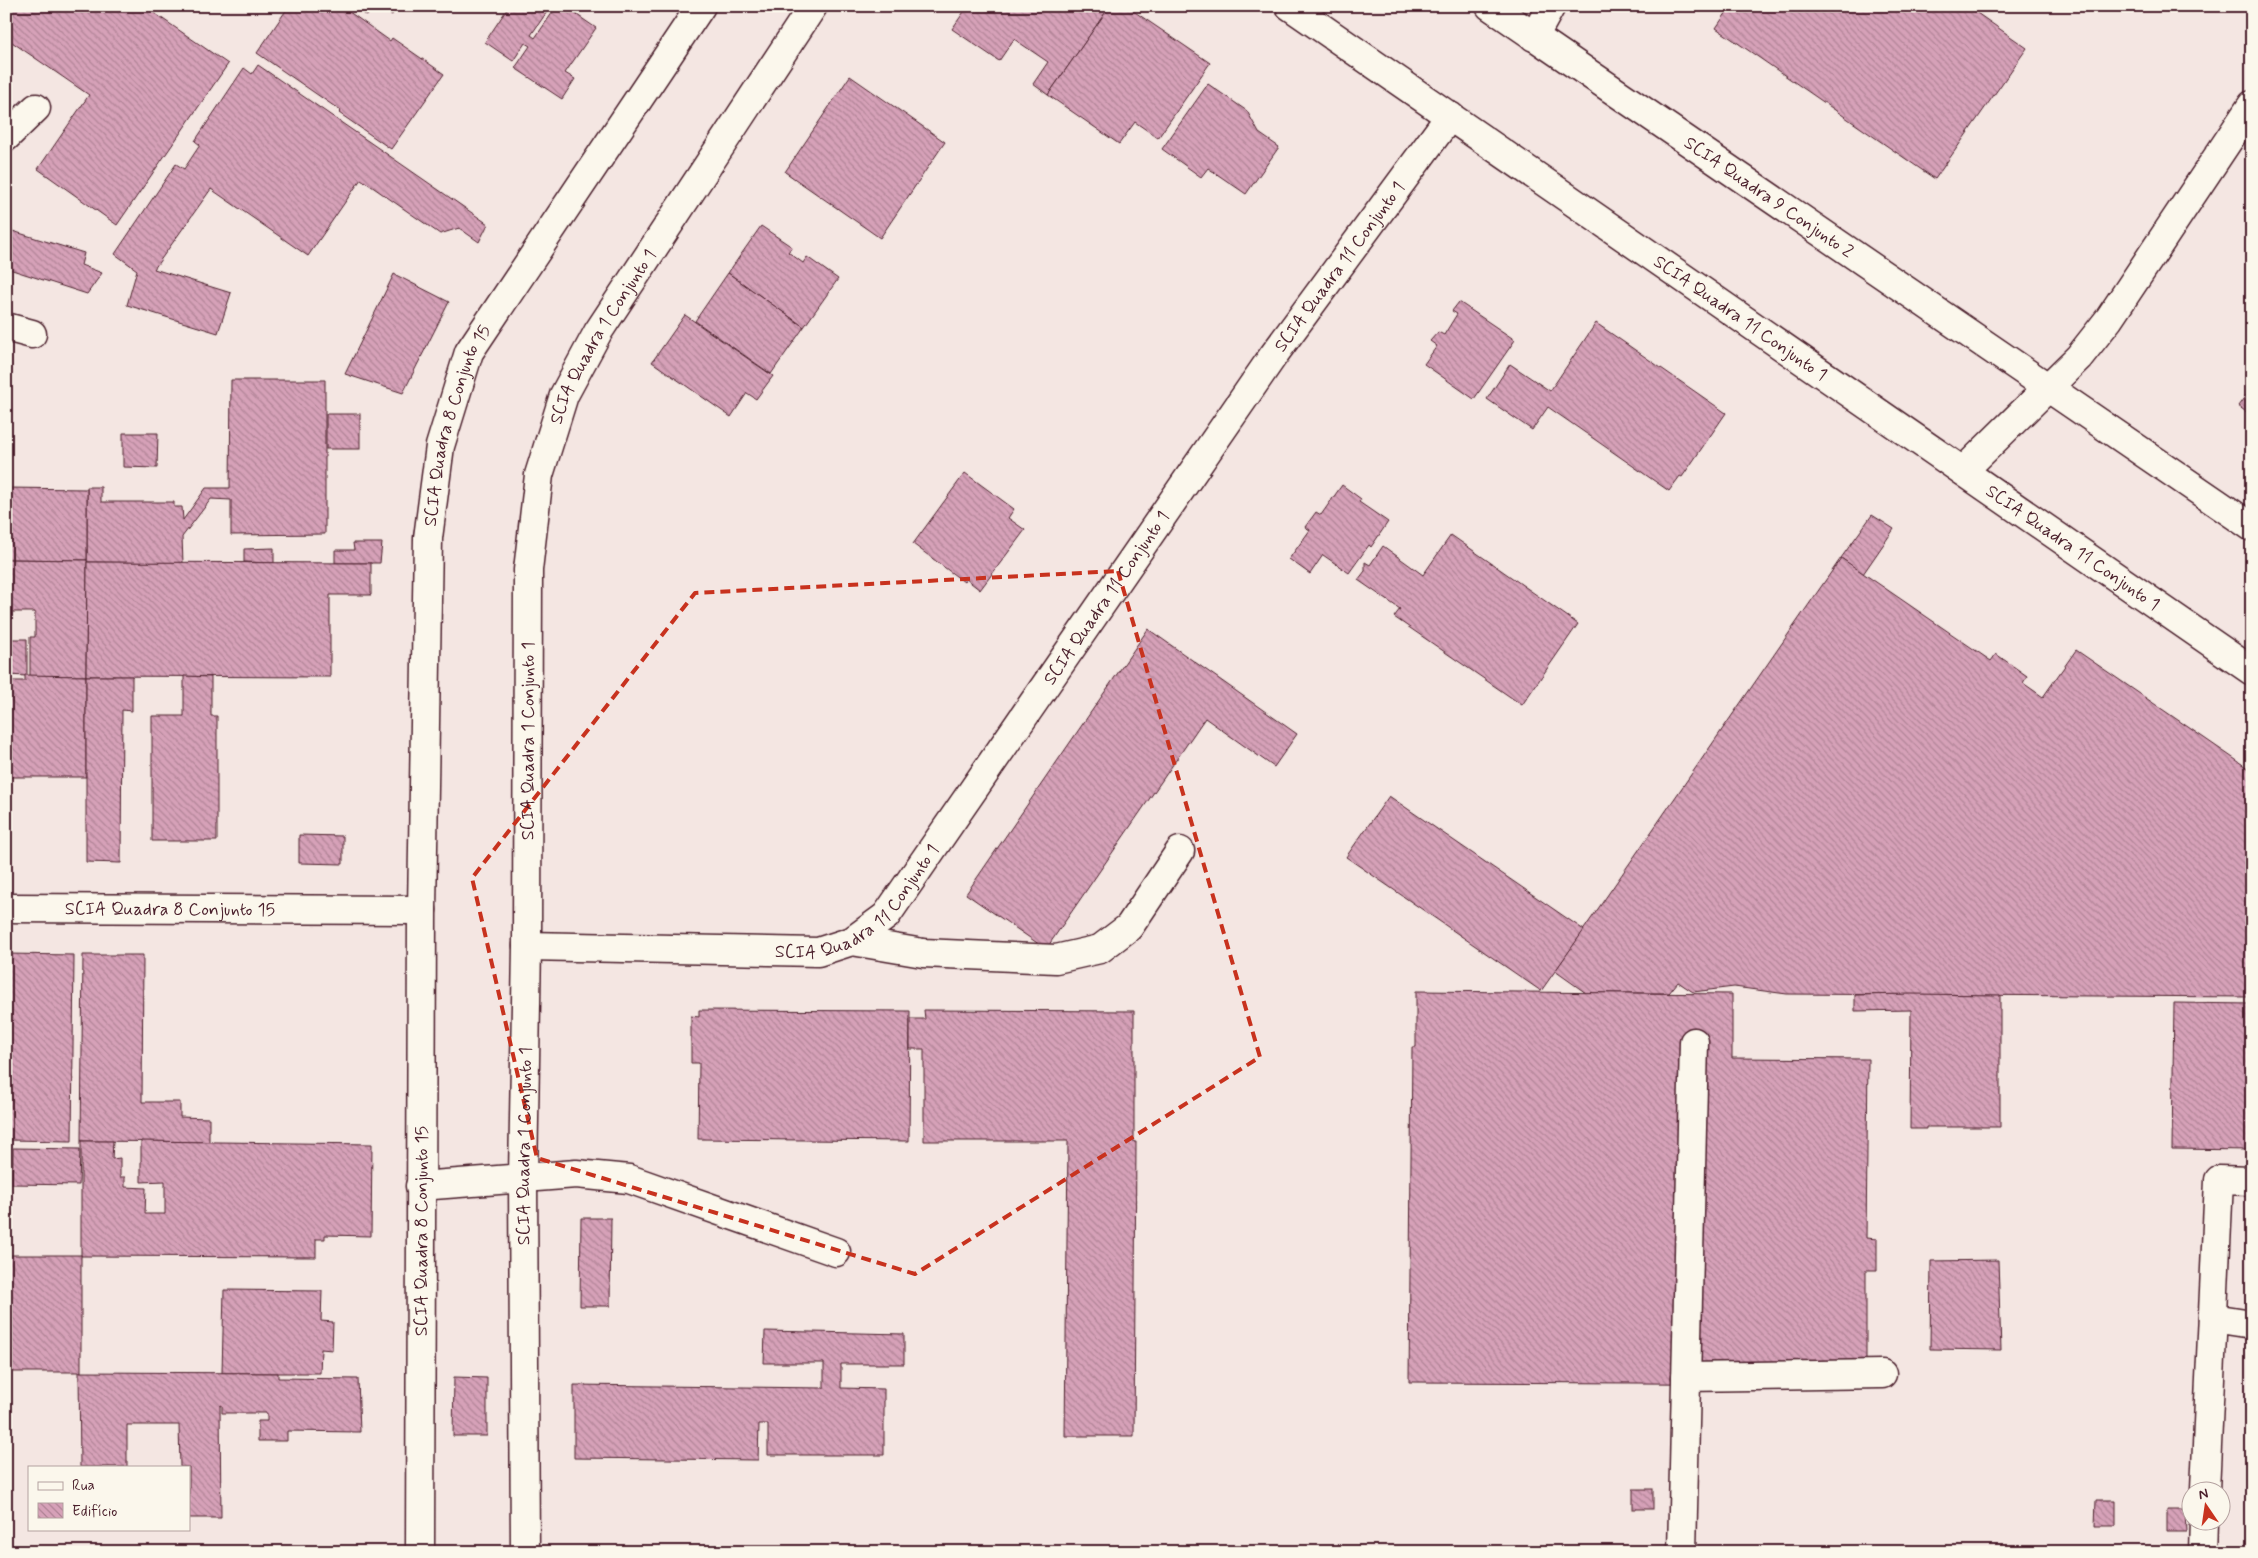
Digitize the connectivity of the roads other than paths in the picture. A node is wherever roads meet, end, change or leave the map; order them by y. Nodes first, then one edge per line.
1 (701, 6) edge
2 (813, 6) edge
3 (1290, 6) edge
4 (1490, 6) edge
5 (1551, 6) edge
6 (1534, 36) junction
7 (2252, 105) edge
8 (36, 108) dead end
9 (1450, 116) junction
10 (6, 137) edge
11 (6, 327) edge
12 (32, 334) dead end
13 (2046, 389) junction
14 (1963, 471) junction
15 (2252, 527) edge
16 (2252, 671) edge
17 (1180, 851) dead end
18 (6, 908) edge
19 (422, 910) junction
20 (852, 941) junction
21 (527, 946) junction
22 (1694, 1042) dead end
23 (523, 1177) junction
24 (2252, 1181) edge
25 (420, 1186) junction
26 (836, 1252) dead end
27 (2213, 1318) junction
28 (2252, 1324) edge
29 (1882, 1374) dead end
30 (1686, 1377) junction
31 (2205, 1480) edge
32 (2204, 1530) edge
33 (420, 1552) edge
34 (525, 1552) edge
35 (1682, 1552) edge
36 (2203, 1552) edge

1 - 19 street, SCIA Quadra 8 Conjunto 15
2 - 21 street, SCIA Quadra 1 Conjunto 1
3 - 9 street
4 - 6 street, SCIA Quadra 9 Conjunto 2
5 - 6 street
6 - 13 street, SCIA Quadra 9 Conjunto 2
7 - 13 street
8 - 10 street
9 - 14 street, SCIA Quadra 11 Conjunto 1
9 - 20 street, SCIA Quadra 11 Conjunto 1
11 - 12 street
13 - 14 street
13 - 15 street, SCIA Quadra 9 Conjunto 2
14 - 16 street, SCIA Quadra 11 Conjunto 1
17 - 20 street
18 - 19 street, SCIA Quadra 8 Conjunto 15
19 - 25 street, SCIA Quadra 8 Conjunto 15
20 - 21 street, SCIA Quadra 11 Conjunto 1
21 - 23 street, SCIA Quadra 1 Conjunto 1
22 - 30 street
23 - 25 street
23 - 26 street
23 - 34 street, SCIA Quadra 1 Conjunto 1
24 - 27 street
25 - 33 street, SCIA Quadra 8 Conjunto 15
27 - 28 street
27 - 31 street
29 - 30 street
30 - 35 street
32 - 36 street

